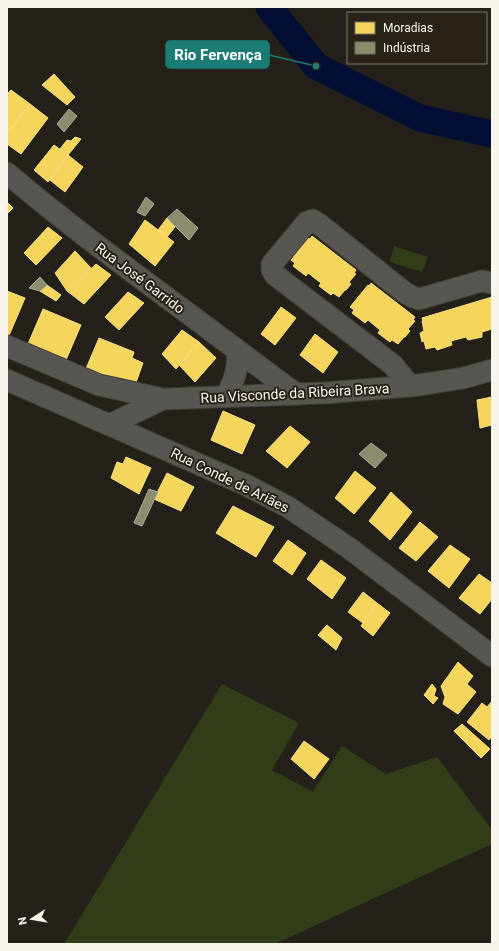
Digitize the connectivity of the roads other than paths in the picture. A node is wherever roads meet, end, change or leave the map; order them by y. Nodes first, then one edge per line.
1 (7, 173) edge
2 (492, 283) edge
3 (7, 346) edge
4 (237, 350) junction
5 (492, 370) edge
6 (7, 380) edge
7 (99, 385) junction
8 (410, 386) junction
9 (296, 394) junction
10 (226, 397) junction
11 (163, 399) junction
12 (83, 413) junction
13 (109, 425) junction
14 (492, 656) edge

1 - 4 street, Rua José Garrido
2 - 8 street
3 - 7 street, Rua Visconde da Ribeira Brava
4 - 9 street, Rua José Garrido
4 - 10 street
5 - 8 street, Rua Visconde da Ribeira Brava
6 - 12 street, Rua Conde de Ariães
7 - 11 street, Rua Visconde da Ribeira Brava
7 - 12 street
8 - 9 street, Rua Visconde da Ribeira Brava
9 - 10 street, Rua Visconde da Ribeira Brava
10 - 11 street, Rua Visconde da Ribeira Brava
11 - 13 street
12 - 13 street, Rua Conde de Ariães
13 - 14 street, Rua Conde de Ariães

